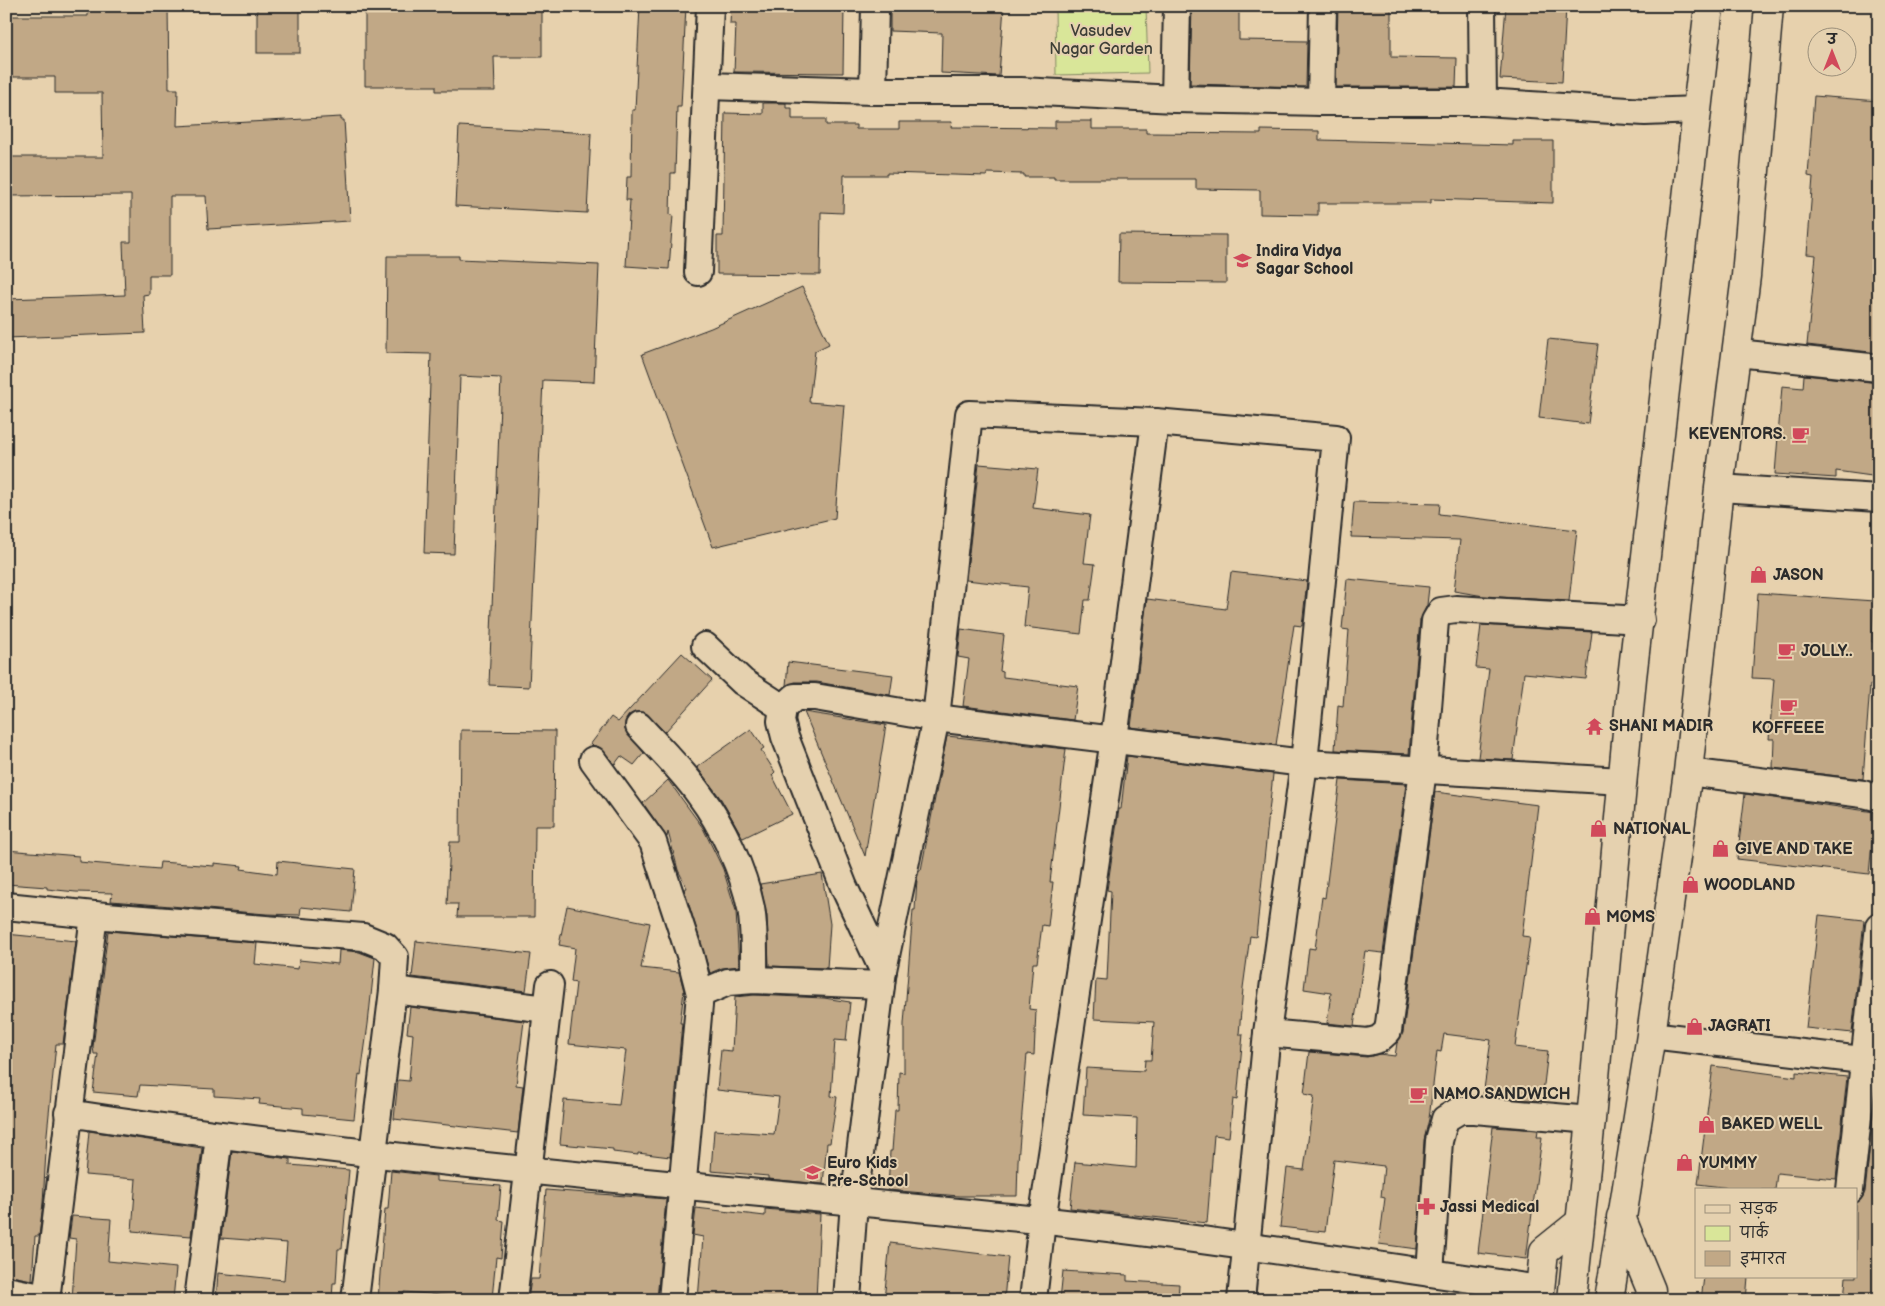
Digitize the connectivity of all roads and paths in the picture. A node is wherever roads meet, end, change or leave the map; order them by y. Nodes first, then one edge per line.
1 (710, 6) edge
2 (875, 6) edge
3 (1177, 6) edge
4 (1323, 6) edge
5 (1482, 6) edge
6 (1709, 6) edge
7 (1769, 6) edge
8 (707, 86) junction
9 (872, 92) junction
10 (1175, 99) junction
11 (1321, 102) junction
12 (1483, 102) junction
13 (1697, 110) junction
14 (698, 272) dead end
15 (1737, 353) junction
16 (1879, 368) edge
17 (1155, 422) junction
18 (1719, 488) junction
19 (1879, 498) edge
20 (1640, 620) junction
21 (705, 646) dead end
22 (783, 708) junction
23 (936, 718) junction
24 (639, 726) dead end
25 (1114, 740) junction
26 (593, 760) dead end
27 (1304, 763) junction
28 (1424, 770) junction
29 (1688, 772) junction
30 (1623, 782) junction
31 (1879, 798) edge
32 (6, 906) edge
33 (94, 915) junction
34 (1879, 926) edge
35 (882, 977) junction
36 (754, 980) junction
37 (393, 990) junction
38 (700, 994) junction
39 (1266, 1033) junction
40 (1652, 1035) junction
41 (1872, 1062) edge
42 (68, 1113) junction
43 (1591, 1120) junction
44 (219, 1136) junction
45 (373, 1154) junction
46 (528, 1172) junction
47 (683, 1185) junction
48 (1850, 1188) edge
49 (854, 1202) junction
50 (1621, 1217) junction
51 (1042, 1221) junction
52 (1580, 1222) junction
53 (1247, 1245) junction
54 (1430, 1273) junction
55 (6, 1290) edge
56 (1540, 1294) edge
57 (46, 1299) edge
58 (198, 1300) edge
59 (355, 1300) edge
60 (513, 1300) edge
61 (672, 1300) edge
62 (847, 1300) edge
63 (1033, 1300) edge
64 (1241, 1300) edge
65 (1572, 1300) edge
66 (1609, 1300) edge
67 (1650, 1300) edge

1 - 8 street
2 - 9 street
3 - 10 street
4 - 11 street
5 - 12 street
6 - 13 main road
7 - 15 main road
8 - 9 street
8 - 14 street
9 - 10 street
10 - 11 street
11 - 12 street
12 - 13 street
13 - 20 main road
15 - 16 street
15 - 18 main road
17 - 23 street
17 - 25 street
17 - 27 street
18 - 19 street
18 - 29 main road
20 - 28 street
20 - 30 main road
21 - 22 street
22 - 23 street
22 - 35 street
23 - 25 street
23 - 35 street
24 - 36 street
25 - 27 street
25 - 51 street
26 - 38 street
27 - 28 street
27 - 39 street
28 - 30 street
28 - 39 street
29 - 31 street
29 - 40 main road
30 - 43 main road
32 - 33 street
33 - 37 street
33 - 42 street
34 - 41 street
35 - 36 street
35 - 49 street
36 - 38 street
37 - 45 street
37 - 46 street
38 - 47 street
39 - 53 street
40 - 41 street
40 - 50 main road
41 - 48 street
42 - 44 street
42 - 57 street
43 - 52 main road
43 - 54 street
44 - 45 street
44 - 58 street
45 - 46 street
45 - 59 street
46 - 47 street
46 - 60 street
47 - 49 street
47 - 61 street
49 - 51 street
49 - 62 street
50 - 66 main road
50 - 67 main road
51 - 53 street
51 - 63 street
52 - 56 main road
52 - 65 main road
53 - 54 street
53 - 64 street
54 - 56 street
55 - 57 street

